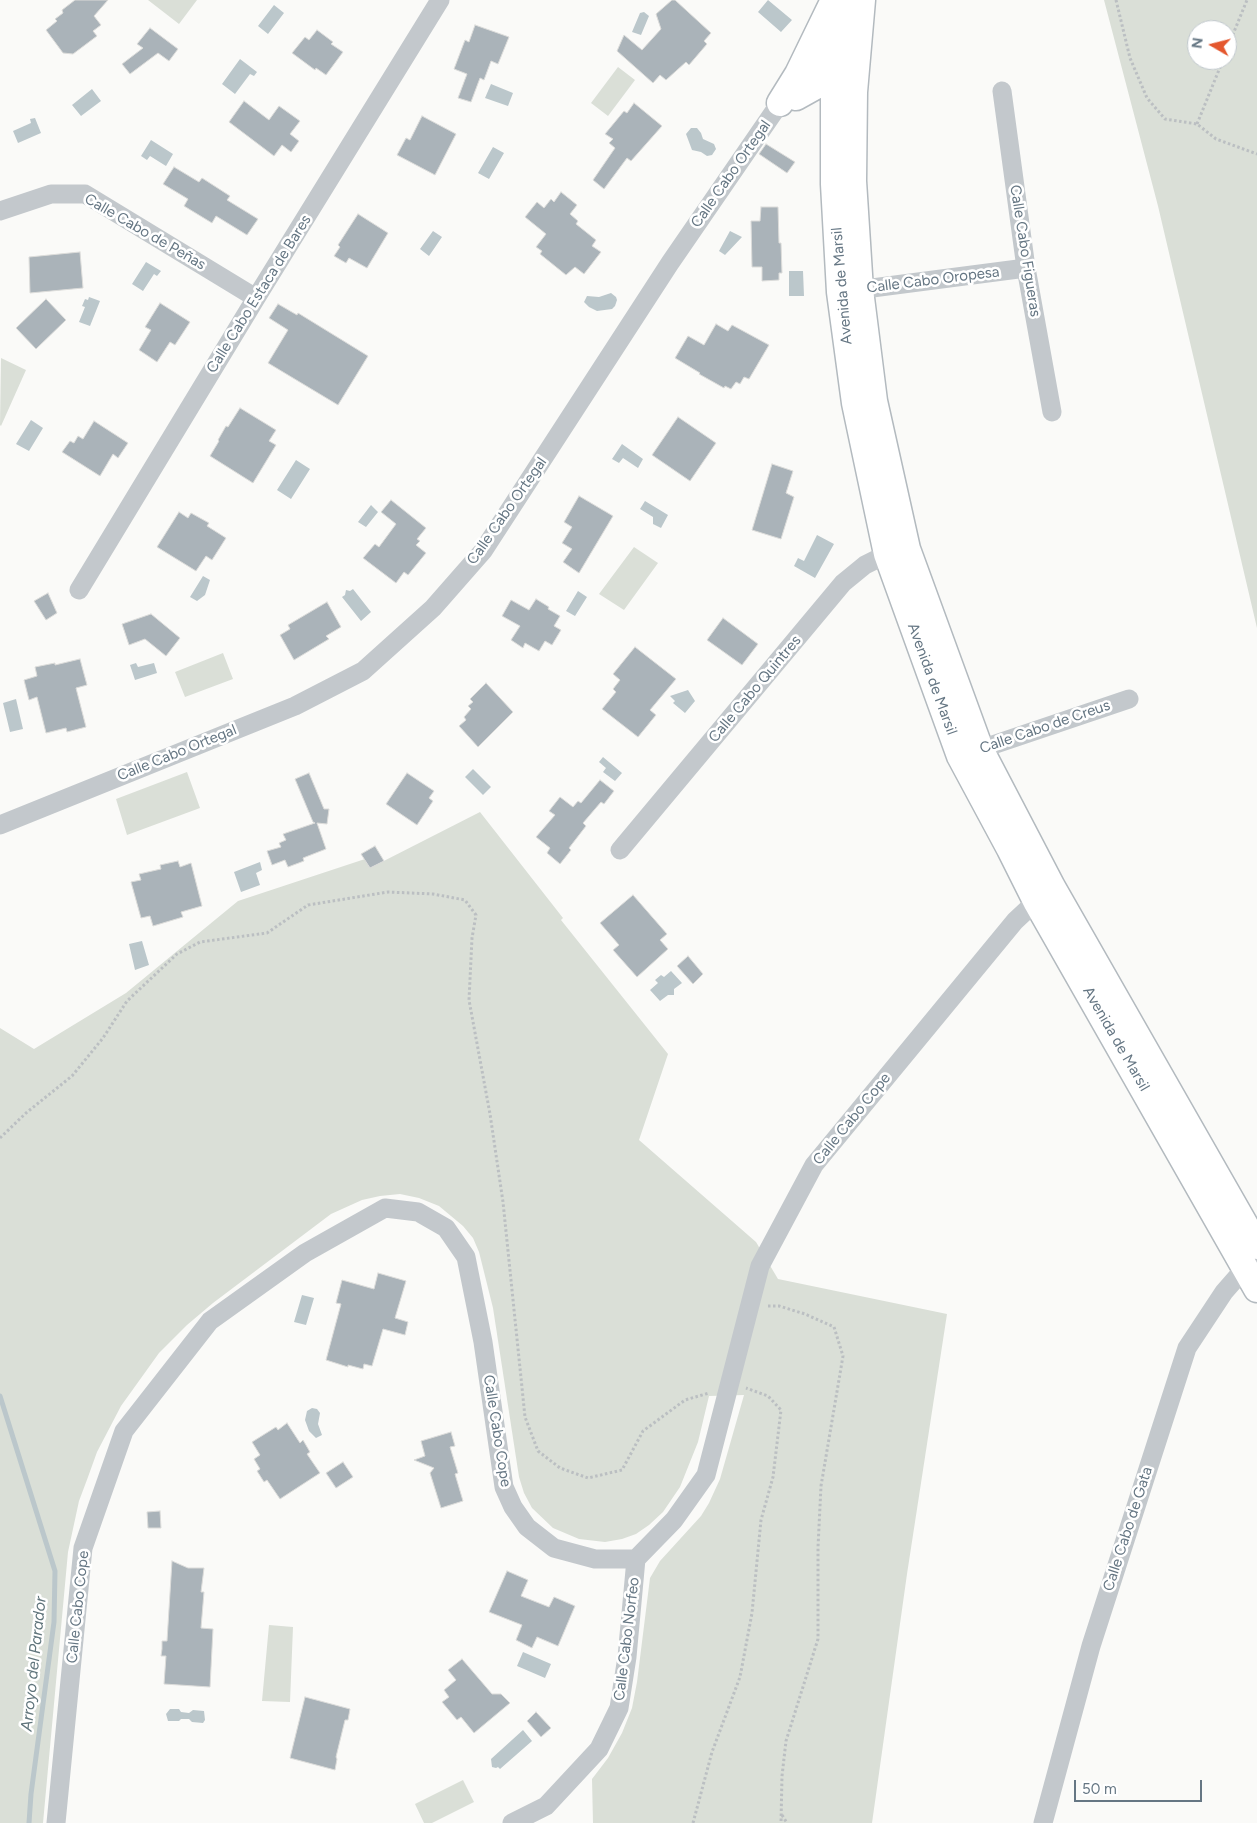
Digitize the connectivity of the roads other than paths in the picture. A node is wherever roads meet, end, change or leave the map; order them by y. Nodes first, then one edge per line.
1 (440, 0) edge
2 (834, 0) edge
3 (842, 0) edge
4 (862, 0) edge
5 (858, 37) junction
6 (834, 70) junction
7 (791, 91) junction
8 (1002, 91) dead end
9 (854, 92) junction
10 (834, 118) junction
11 (0, 211) edge
12 (1026, 268) junction
13 (850, 291) junction
14 (256, 298) junction
15 (1052, 412) dead end
16 (897, 552) junction
17 (79, 590) dead end
18 (1129, 699) dead end
19 (970, 753) junction
20 (0, 825) edge
21 (620, 850) dead end
22 (1044, 894) junction
23 (1254, 1264) edge
24 (636, 1559) junction
25 (56, 1823) edge
26 (512, 1823) edge
27 (1043, 1823) edge

1 - 14 street, Calle Cabo Estaca de Bares
2 - 7 street
3 - 6 street, Avenida de Marsil
4 - 5 street, Avenida de Marsil
5 - 6 street
5 - 9 street, Avenida de Marsil
6 - 7 street
6 - 9 street
6 - 10 street, Avenida de Marsil
7 - 10 street
7 - 20 street, Calle Cabo Ortegal
8 - 12 street, Calle Cabo Figueras
9 - 13 street, Avenida de Marsil
10 - 13 street, Avenida de Marsil
11 - 14 street, Calle Cabo de Peñas
12 - 13 street, Calle Cabo Oropesa
12 - 15 street, Calle Cabo Figueras
13 - 16 street, Avenida de Marsil
14 - 17 street, Calle Cabo Estaca de Bares
16 - 19 street, Avenida de Marsil
16 - 21 street, Calle Cabo Quintres
18 - 19 street, Calle Cabo de Creus
19 - 22 street, Avenida de Marsil
22 - 23 street, Avenida de Marsil
22 - 24 street, Calle Cabo Cope
23 - 27 street, Calle Cabo de Gata
24 - 25 street, Calle Cabo Cope
24 - 26 street, Calle Cabo Norfeo

